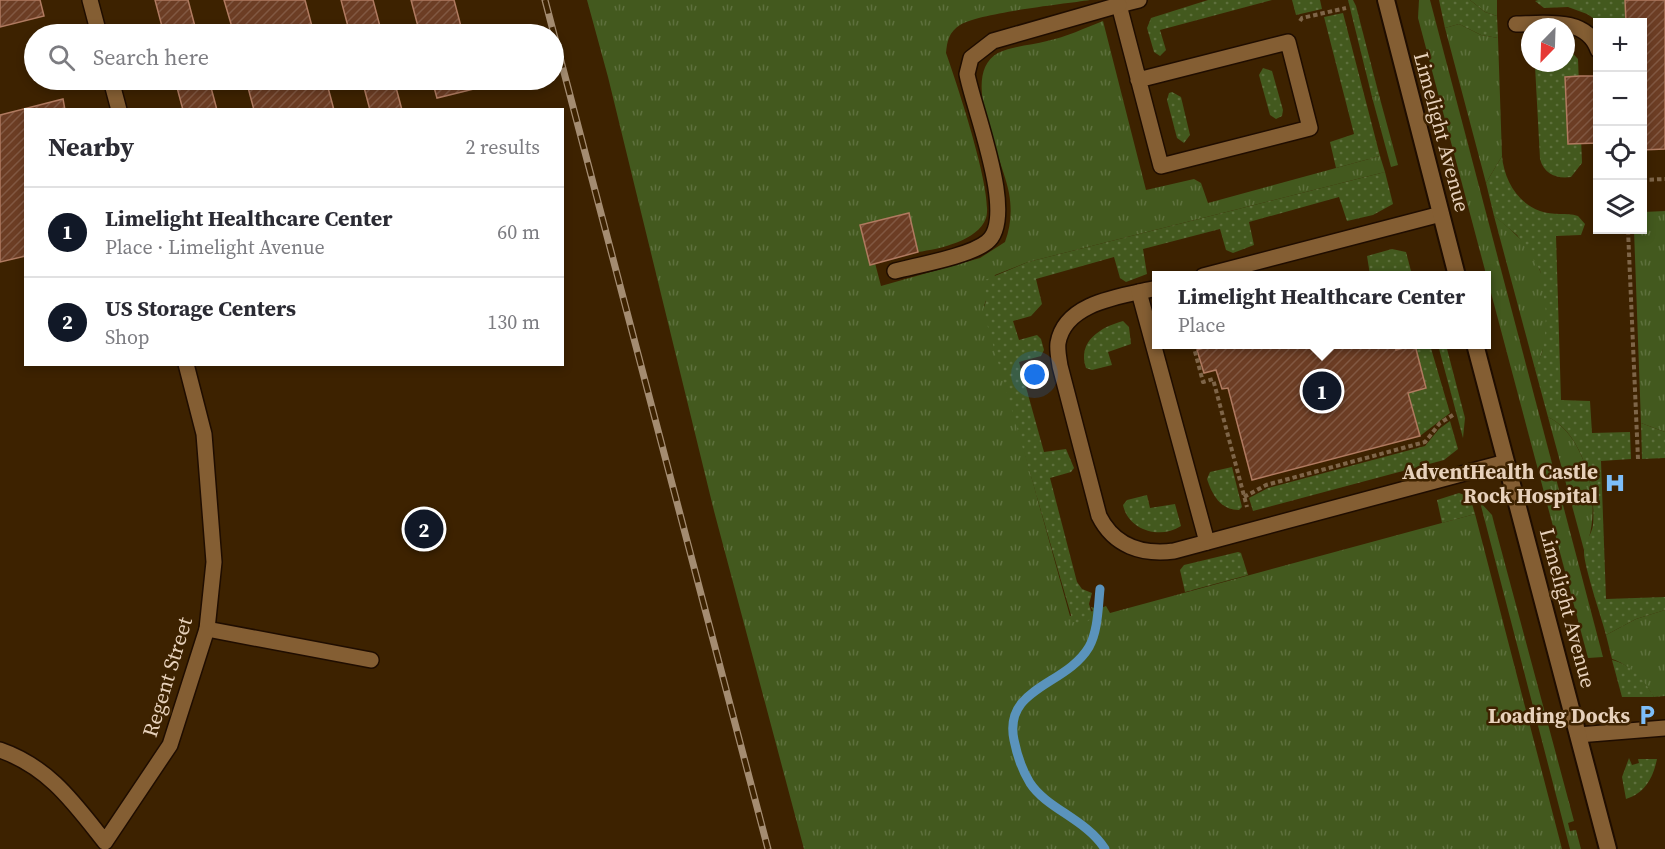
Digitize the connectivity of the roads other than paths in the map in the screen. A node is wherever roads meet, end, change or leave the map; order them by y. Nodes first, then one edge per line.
1 (90, 0) edge
2 (1139, 0) edge
3 (1386, 0) edge
4 (1119, 5) junction
5 (96, 24) edge
6 (1516, 24) dead end
7 (1593, 42) edge
8 (1138, 80) junction
9 (114, 90) edge
10 (118, 108) edge
11 (1441, 214) junction
12 (895, 271) dead end
13 (1222, 271) edge
14 (1456, 271) edge
15 (1152, 289) edge
16 (1139, 292) junction
17 (1152, 340) edge
18 (1155, 349) edge
19 (1476, 349) edge
20 (187, 366) edge
21 (1506, 462) junction
22 (1207, 542) junction
23 (207, 629) junction
24 (371, 660) dead end
25 (1665, 728) edge
26 (1578, 735) junction
27 (0, 750) edge
28 (1608, 849) edge

1 - 5 lane
2 - 4 lane
3 - 11 street, Limelight Avenue
4 - 8 lane
4 - 12 lane
6 - 7 lane
8 - 8 lane
9 - 10 lane
11 - 13 lane
11 - 14 street, Limelight Avenue
15 - 16 lane
16 - 17 lane
16 - 22 lane
18 - 22 lane
19 - 21 street, Limelight Avenue
20 - 23 lane, Regent Street
21 - 22 lane
21 - 26 street, Limelight Avenue
23 - 24 lane
23 - 27 lane, Regent Street
25 - 26 lane
26 - 28 street, Limelight Avenue

